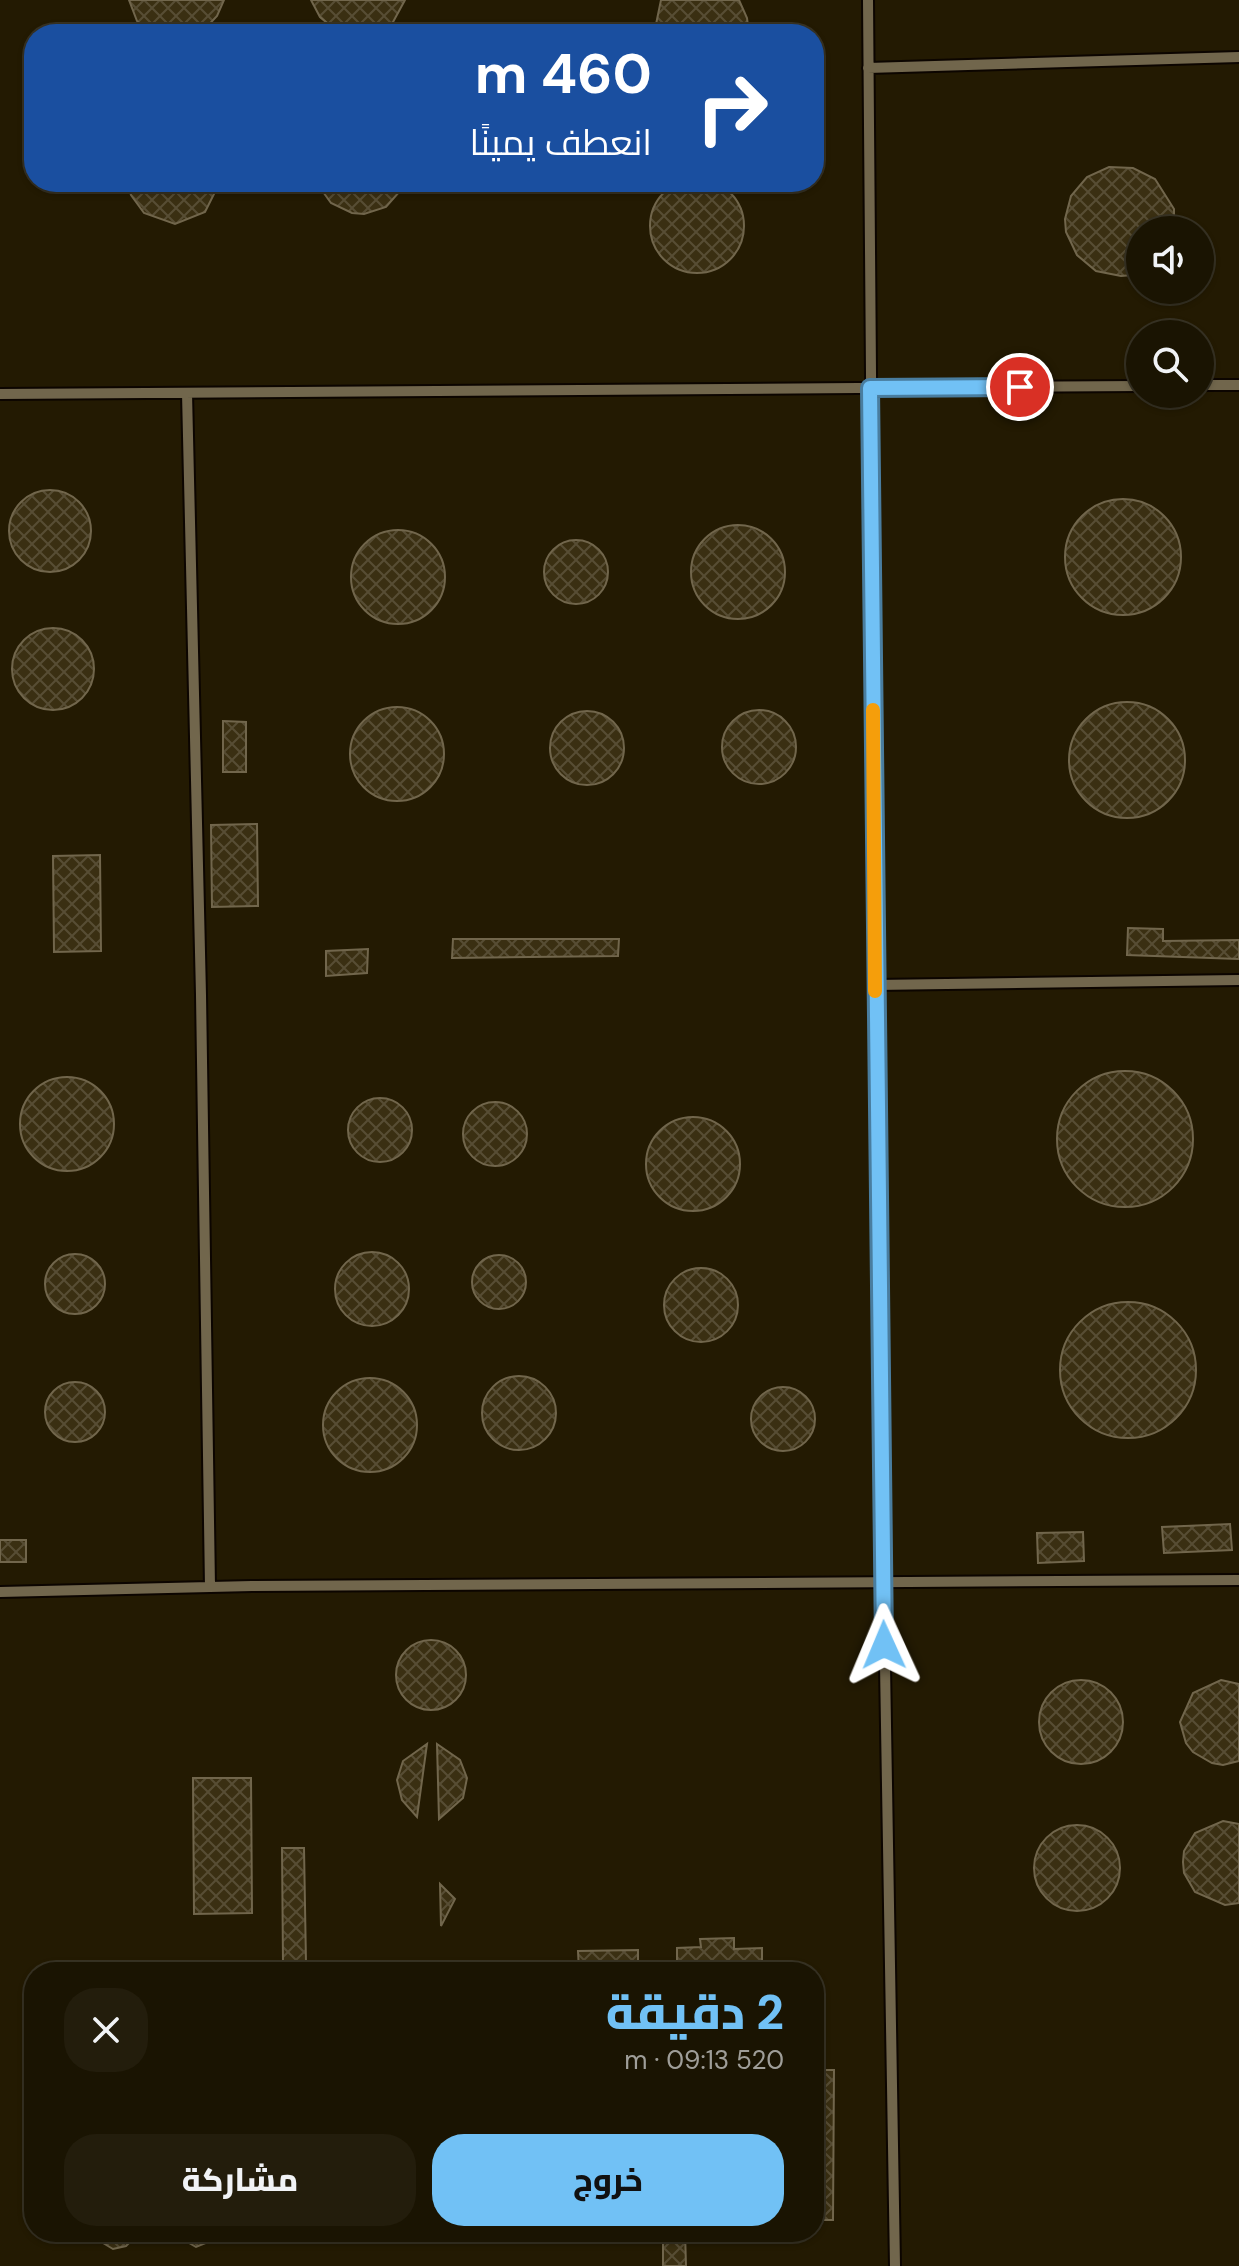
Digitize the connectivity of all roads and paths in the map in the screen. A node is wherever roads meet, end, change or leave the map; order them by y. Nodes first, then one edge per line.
1 (868, 0) edge
2 (1239, 57) edge
3 (868, 68) junction
4 (1214, 385) edge
5 (1239, 385) edge
6 (1126, 386) edge
7 (870, 388) junction
8 (187, 393) junction
9 (0, 394) edge
10 (1239, 980) edge
11 (875, 985) junction
12 (1239, 1580) edge
13 (883, 1583) junction
14 (210, 1587) junction
15 (0, 1592) edge
16 (895, 2266) edge

1 - 3 lane
2 - 3 lane
3 - 7 lane
4 - 5 lane
6 - 7 lane
7 - 8 lane
7 - 11 lane
8 - 9 lane
8 - 14 lane
10 - 11 lane
11 - 13 lane
12 - 13 lane
13 - 14 lane
13 - 16 lane
14 - 15 lane

